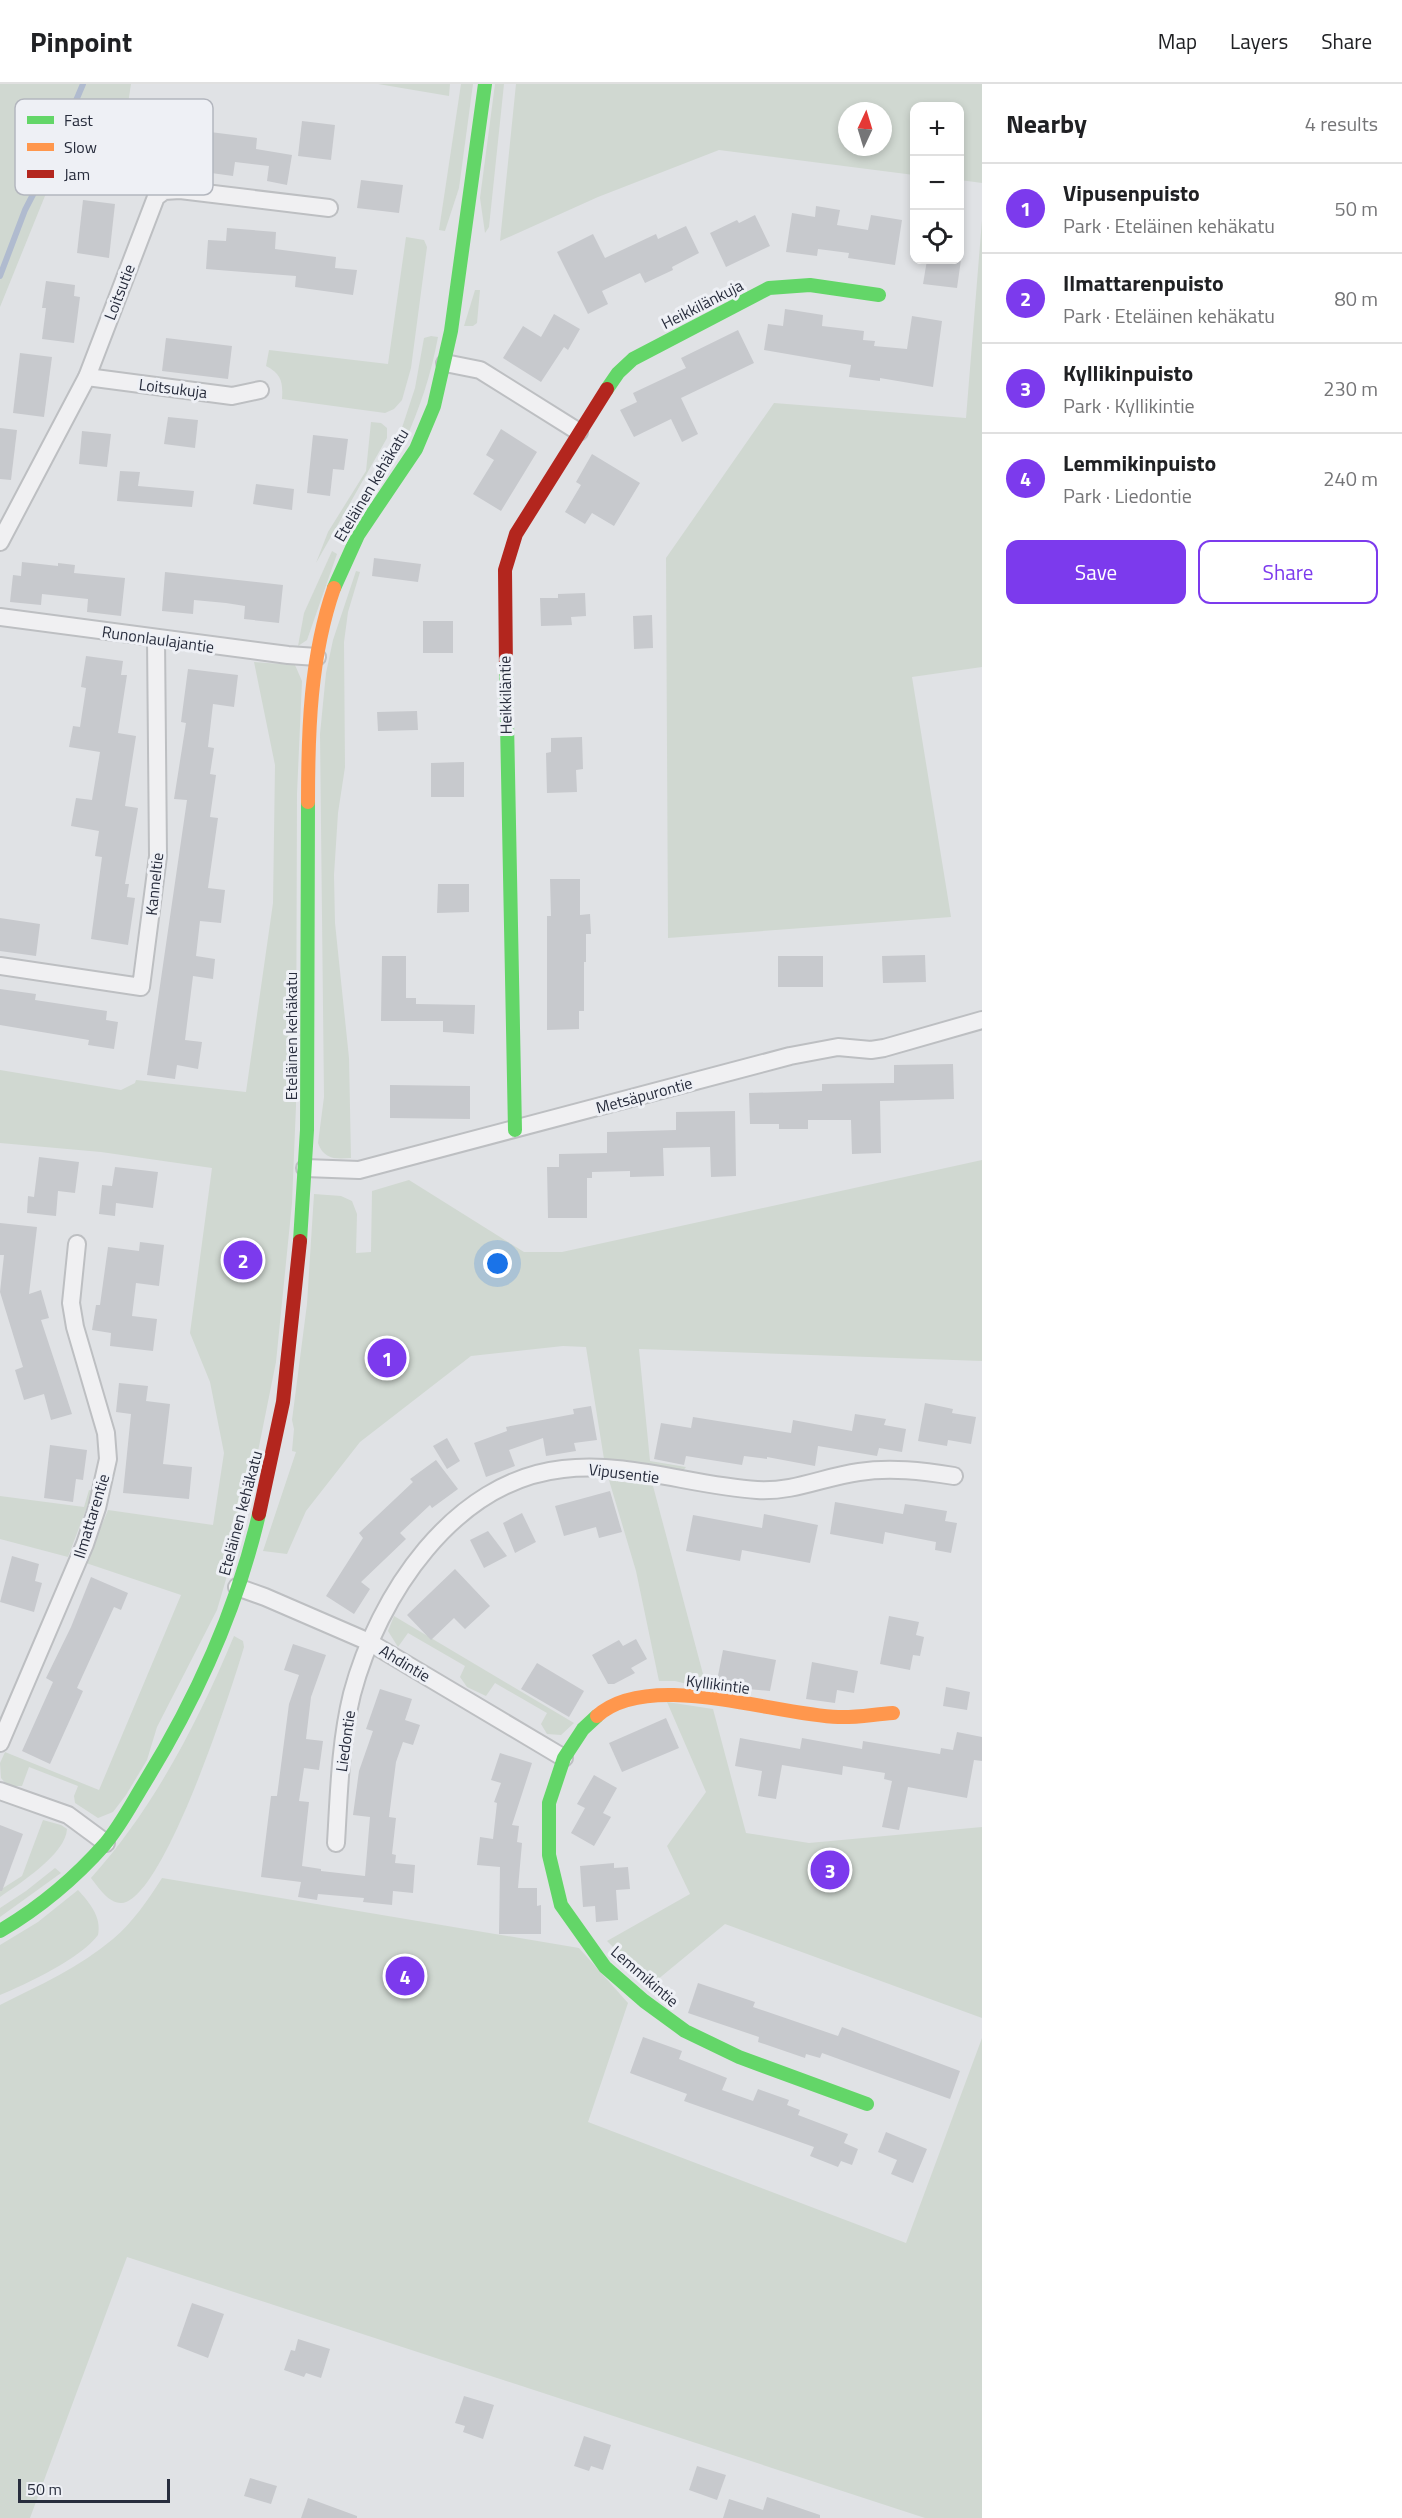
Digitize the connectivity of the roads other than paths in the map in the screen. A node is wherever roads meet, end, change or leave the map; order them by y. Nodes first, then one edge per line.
1 (485, 84) edge
2 (213, 194) edge
3 (159, 195) edge
4 (328, 208) dead end
5 (879, 295) dead end
6 (446, 363) junction
7 (87, 377) junction
8 (260, 390) dead end
9 (579, 432) junction
10 (0, 542) edge
11 (0, 617) edge
12 (156, 638) junction
13 (317, 657) junction
14 (0, 966) edge
15 (982, 1020) edge
16 (515, 1130) junction
17 (305, 1168) junction
18 (77, 1244) dead end
19 (954, 1476) dead end
20 (237, 1587) junction
21 (369, 1642) junction
22 (893, 1713) dead end
23 (0, 1743) edge
24 (564, 1758) junction
25 (0, 1791) edge
26 (106, 1843) junction
27 (336, 1843) dead end
28 (0, 1931) edge
29 (867, 2104) dead end

1 - 6 street, Eteläinen kehäkatu
2 - 4 street, Loitsutie
3 - 7 street, Loitsutie
5 - 9 street, Heikkilänkuja
6 - 9 street
6 - 13 street, Eteläinen kehäkatu
7 - 8 street, Loitsukuja
7 - 10 street, Loitsutie
9 - 16 street, Heikkiläntie
11 - 12 street, Runonlaulajantie
12 - 13 street, Runonlaulajantie
12 - 14 street, Kanneltie
13 - 17 street, Eteläinen kehäkatu
15 - 16 street, Metsäpurontie
16 - 17 street, Metsäpurontie
17 - 20 street, Eteläinen kehäkatu
18 - 23 street, Ilmattarentie
19 - 21 street, Vipusentie
20 - 21 street, Ahdintie
20 - 26 street, Eteläinen kehäkatu
21 - 24 street, Ahdintie
21 - 27 street, Liedontie
22 - 24 street, Kyllikintie
24 - 29 street, Lemmikintie
25 - 26 street
26 - 28 street, Eteläinen kehäkatu

